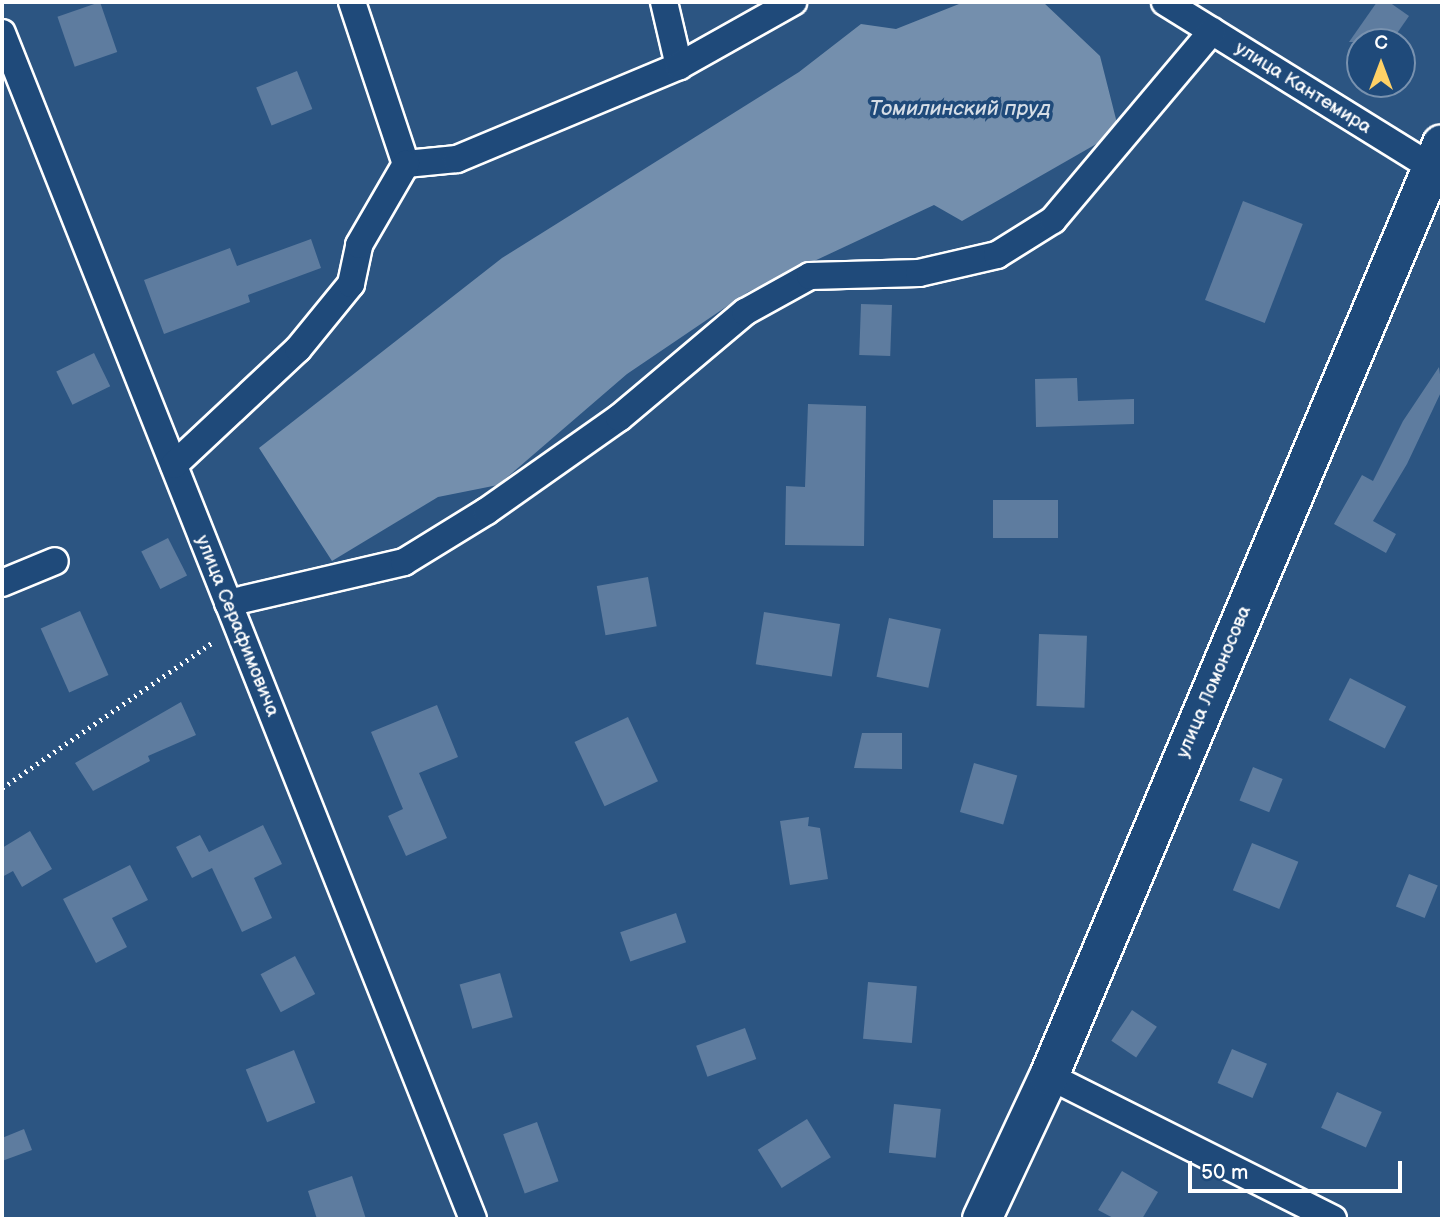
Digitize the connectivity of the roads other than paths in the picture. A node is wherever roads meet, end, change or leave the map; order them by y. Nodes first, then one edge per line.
1 (352, 2) edge
2 (664, 2) edge
3 (793, 2) edge
4 (1165, 2) edge
5 (1212, 31) junction
6 (2, 33) edge
7 (679, 66) junction
8 (1438, 162) edge
9 (406, 164) junction
10 (174, 465) junction
11 (55, 561) dead end
12 (2, 583) edge
13 (233, 614) junction
14 (1049, 1076) junction
15 (473, 1219) edge
16 (982, 1219) edge
17 (1333, 1219) edge

1 - 9 street
2 - 7 street
3 - 7 street
4 - 5 street, улица Кантемира
5 - 8 street, улица Кантемира
5 - 13 street
6 - 10 street, улица Серафимовича
7 - 9 street
8 - 14 street, улица Ломоносова
9 - 10 street
10 - 13 street, улица Серафимовича
11 - 12 street
13 - 15 street, улица Серафимовича
14 - 16 street, улица Ломоносова
14 - 17 street

